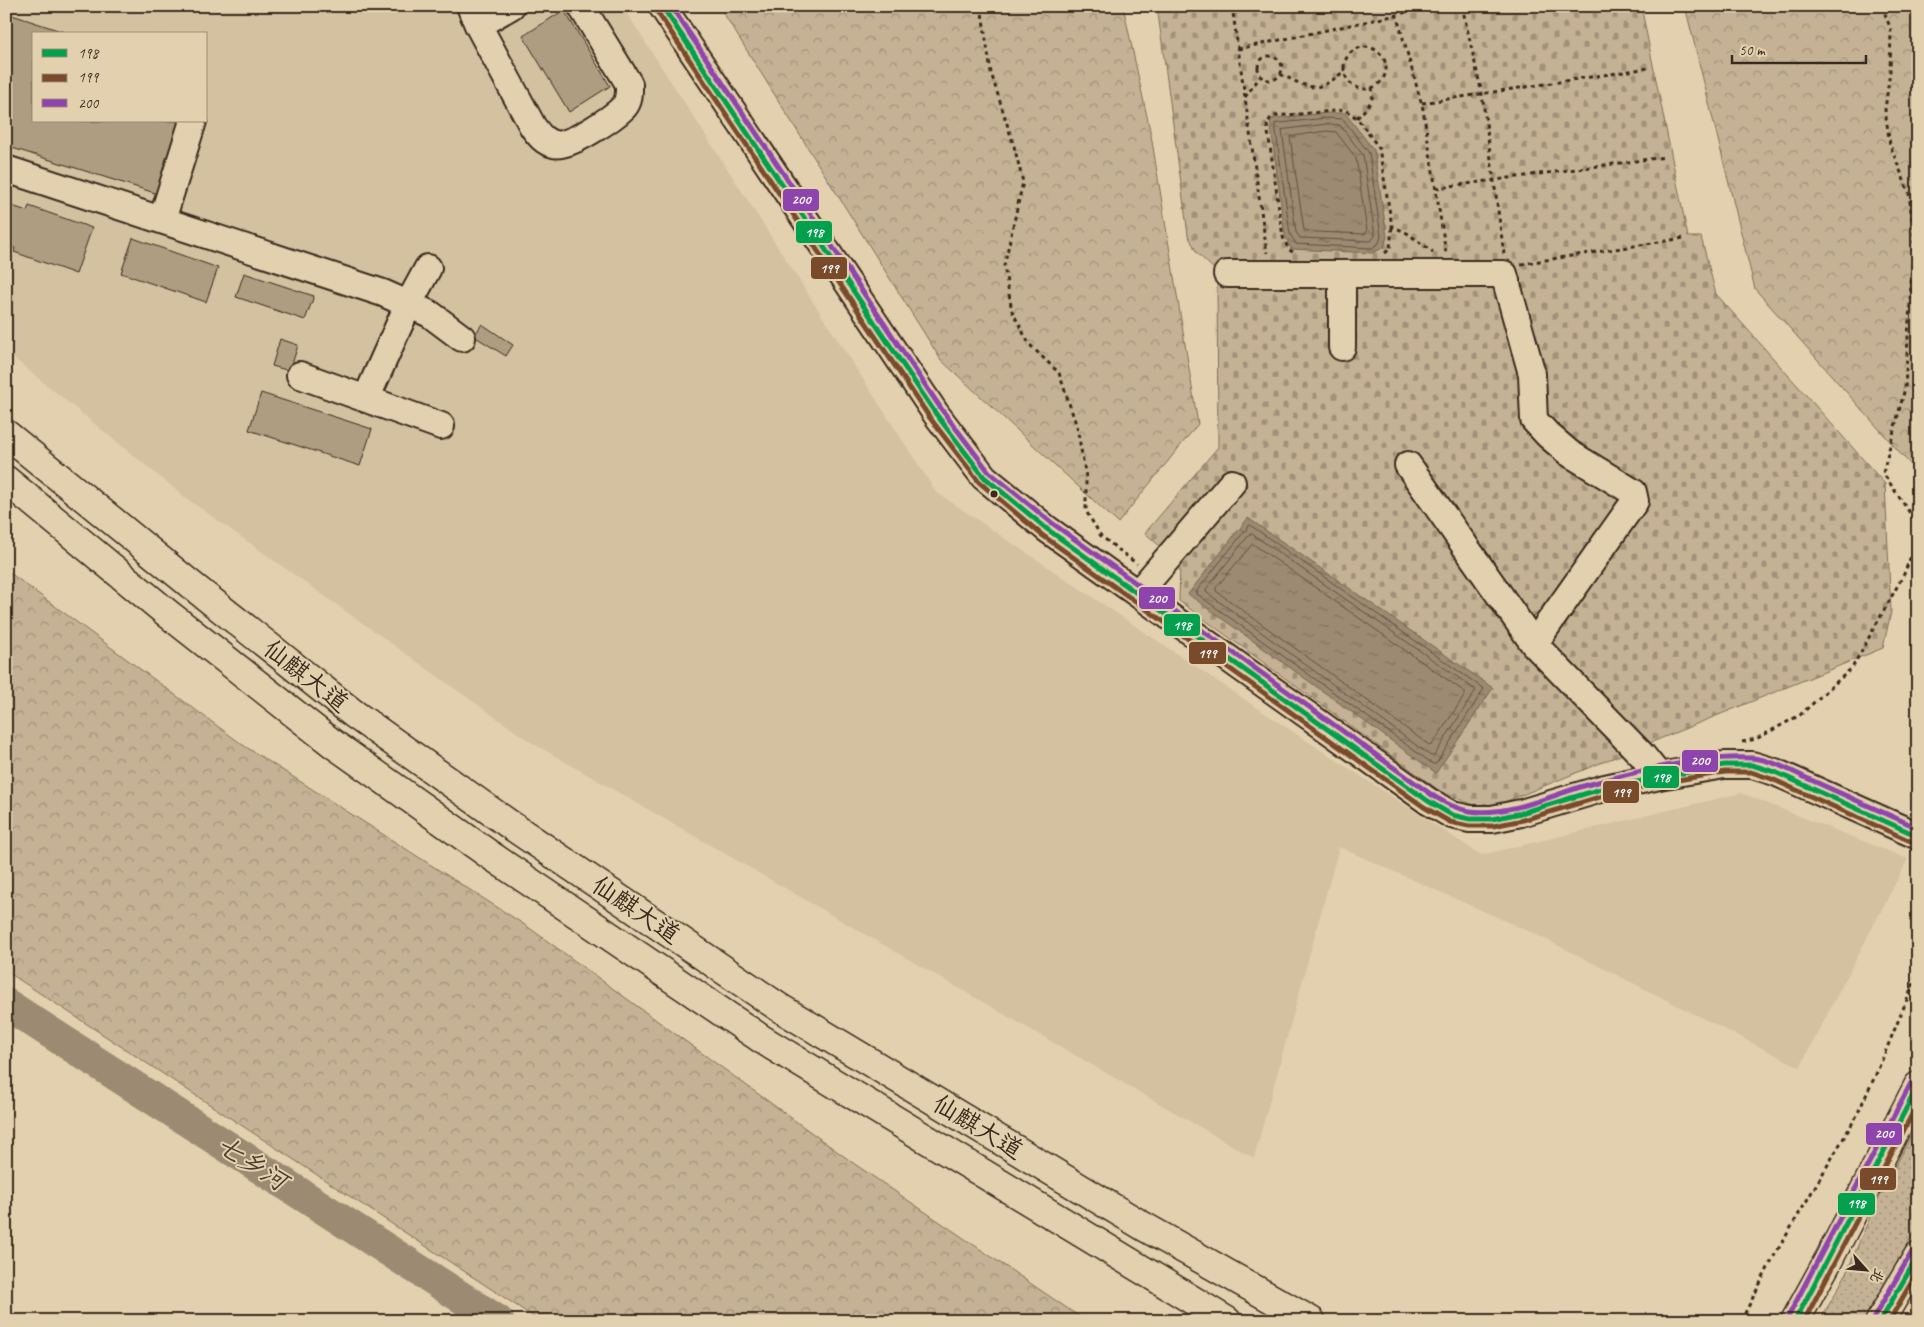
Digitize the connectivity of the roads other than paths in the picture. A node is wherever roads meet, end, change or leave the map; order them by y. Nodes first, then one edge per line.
1 (511, 6) edge
2 (581, 6) edge
3 (662, 6) edge
4 (474, 16) edge
5 (193, 122) edge
6 (6, 170) edge
7 (162, 220) junction
8 (428, 268) dead end
9 (1227, 274) dead end
10 (1342, 274) junction
11 (409, 303) junction
12 (462, 338) dead end
13 (1342, 347) dead end
14 (300, 375) dead end
15 (366, 399) junction
16 (442, 426) dead end
17 (6, 434) edge
18 (1408, 465) dead end
19 (6, 480) edge
20 (1232, 483) dead end
21 (1146, 584) junction
22 (1534, 644) junction
23 (1659, 776) junction
24 (1918, 836) edge
25 (1918, 1086) edge
26 (1918, 1256) edge
27 (1227, 1321) edge
28 (1310, 1321) edge
29 (1795, 1321) edge
30 (1880, 1321) edge

1 - 4 street
2 - 4 street
3 - 21 street
5 - 7 street
6 - 7 street
7 - 11 street
8 - 11 street
9 - 10 street
10 - 13 street
10 - 22 street
11 - 12 street
11 - 15 street
14 - 15 street
15 - 16 street
17 - 28 main road, 仙麒大道
18 - 22 street
19 - 27 main road, 仙麒大道
20 - 21 street
21 - 23 street
22 - 23 street
23 - 24 street
25 - 29 main road
26 - 30 main road

